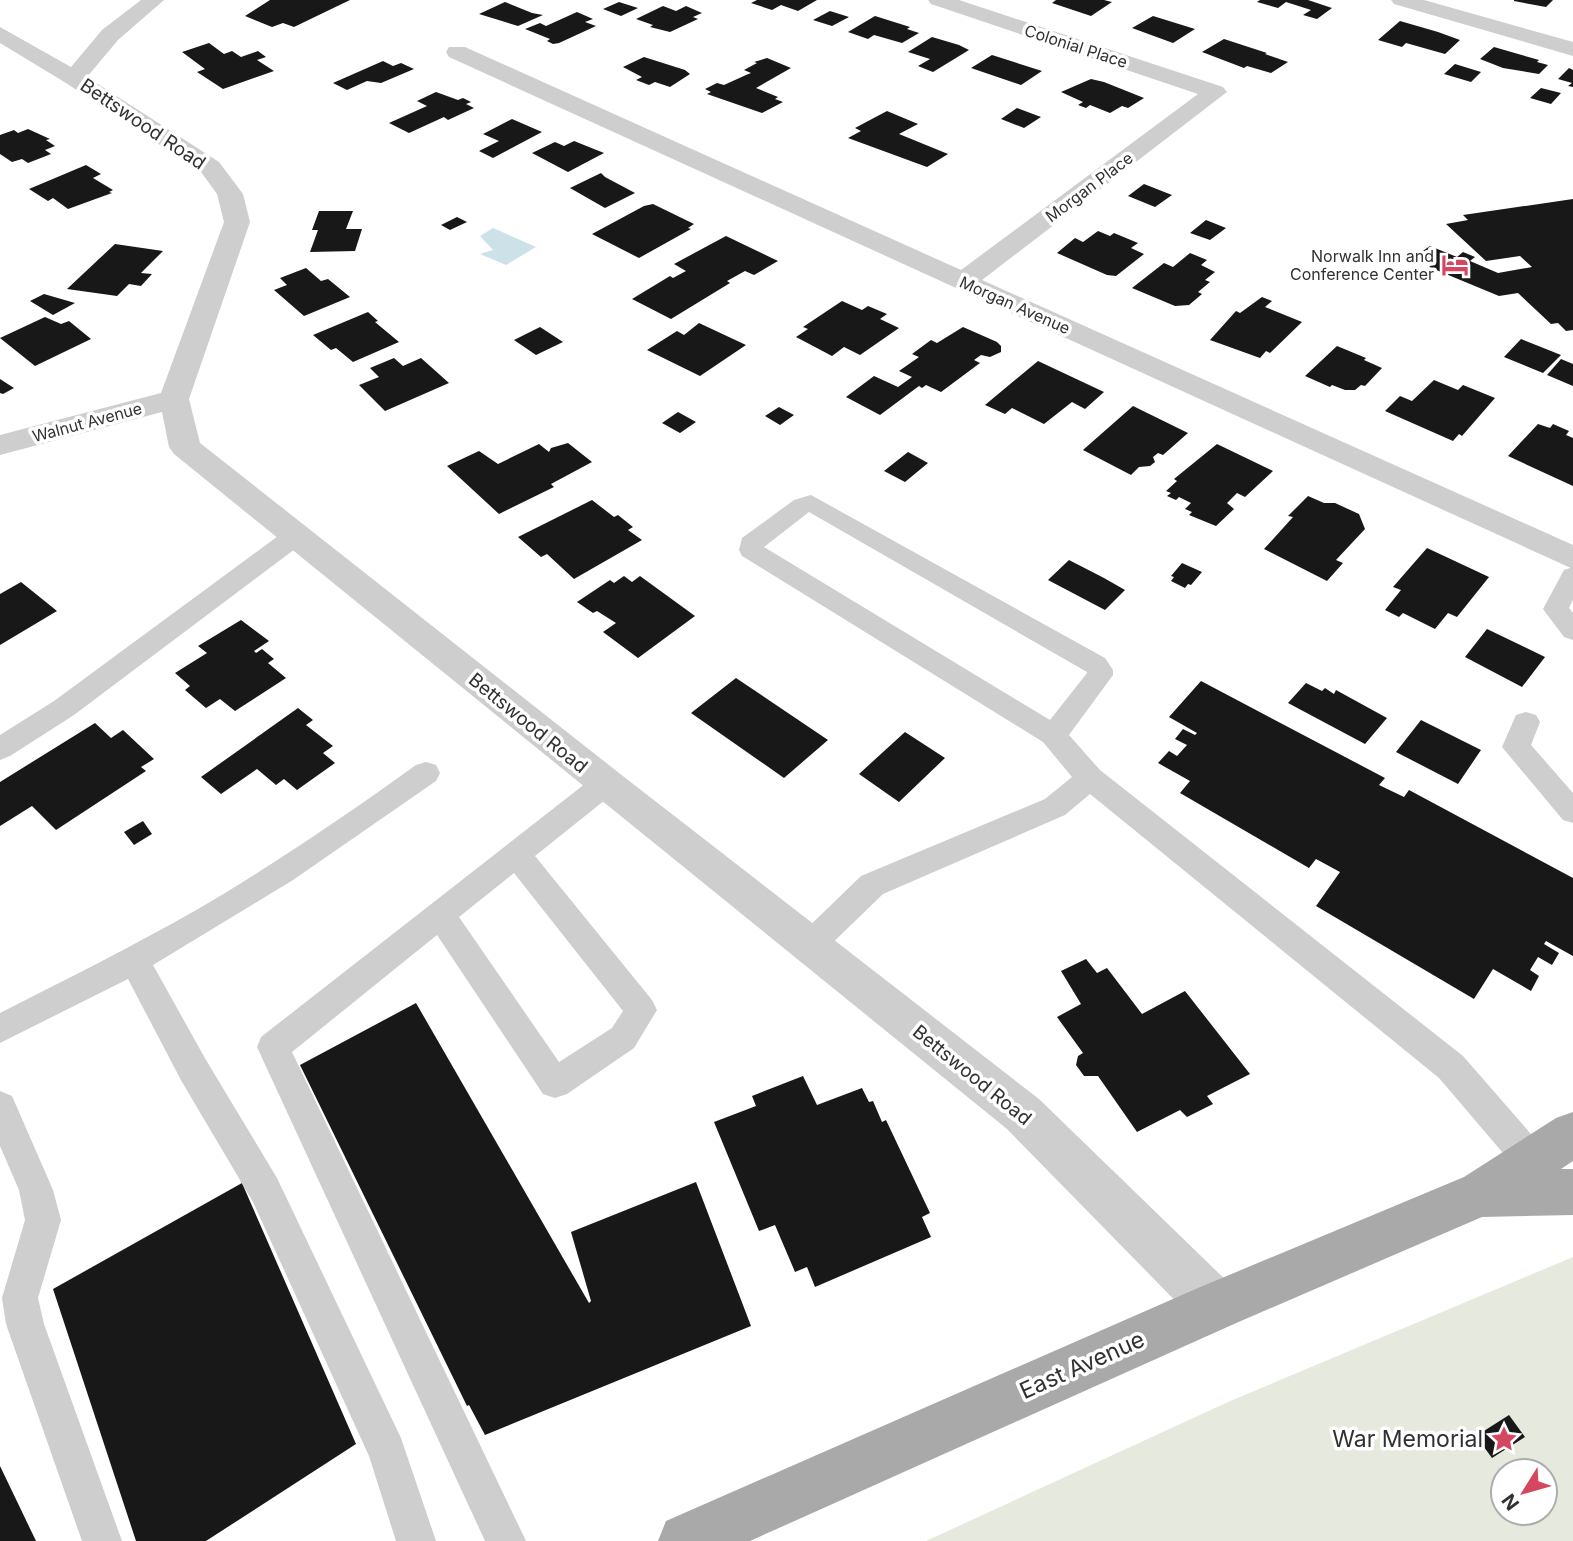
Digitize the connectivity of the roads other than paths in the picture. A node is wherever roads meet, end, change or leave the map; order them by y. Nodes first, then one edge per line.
1 (154, 0) edge
2 (938, 0) edge
3 (1401, 0) edge
4 (0, 34) edge
5 (1573, 49) edge
6 (457, 52) dead end
7 (74, 78) junction
8 (1215, 92) joint
9 (963, 281) junction
10 (174, 399) junction
11 (0, 445) edge
12 (295, 537) junction
13 (1573, 558) edge
14 (1573, 576) edge
15 (1573, 631) edge
16 (1525, 722) dead end
17 (1054, 735) junction
18 (0, 749) edge
19 (426, 773) dead end
20 (1090, 778) junction
21 (605, 784) junction
22 (1573, 812) edge
23 (517, 855) junction
24 (441, 916) junction
25 (809, 946) junction
26 (134, 960) junction
27 (0, 1029) edge
28 (0, 1107) edge
29 (1573, 1134) edge
30 (1532, 1161) junction
31 (1573, 1192) edge
32 (1481, 1194) junction
33 (11, 1299) edge
34 (1216, 1306) junction
35 (102, 1541) edge
36 (416, 1541) edge
37 (506, 1541) edge
38 (687, 1541) edge

1 - 7 street, Bettswood Road
2 - 8 street, Colonial Place
3 - 5 street
4 - 7 street, Bettswood Road
6 - 9 street, Morgan Avenue
7 - 10 street, Bettswood Road
8 - 9 street, Morgan Place
9 - 13 street, Morgan Avenue
10 - 11 street, Walnut Avenue
10 - 12 street, Bettswood Road
12 - 18 lane
12 - 21 street, Bettswood Road
14 - 15 lane
16 - 22 lane
17 - 17 lane
17 - 20 lane
19 - 26 lane
20 - 25 lane
20 - 30 lane
21 - 23 lane
21 - 25 street, Bettswood Road
23 - 24 lane
23 - 24 lane
24 - 37 lane
25 - 34 street, Bettswood Road
26 - 27 lane
26 - 36 lane
28 - 33 lane
29 - 30 main road, East Avenue
30 - 32 main road, East Avenue
31 - 32 main road, East Avenue
32 - 34 main road, East Avenue
33 - 35 lane
34 - 38 main road, East Avenue

